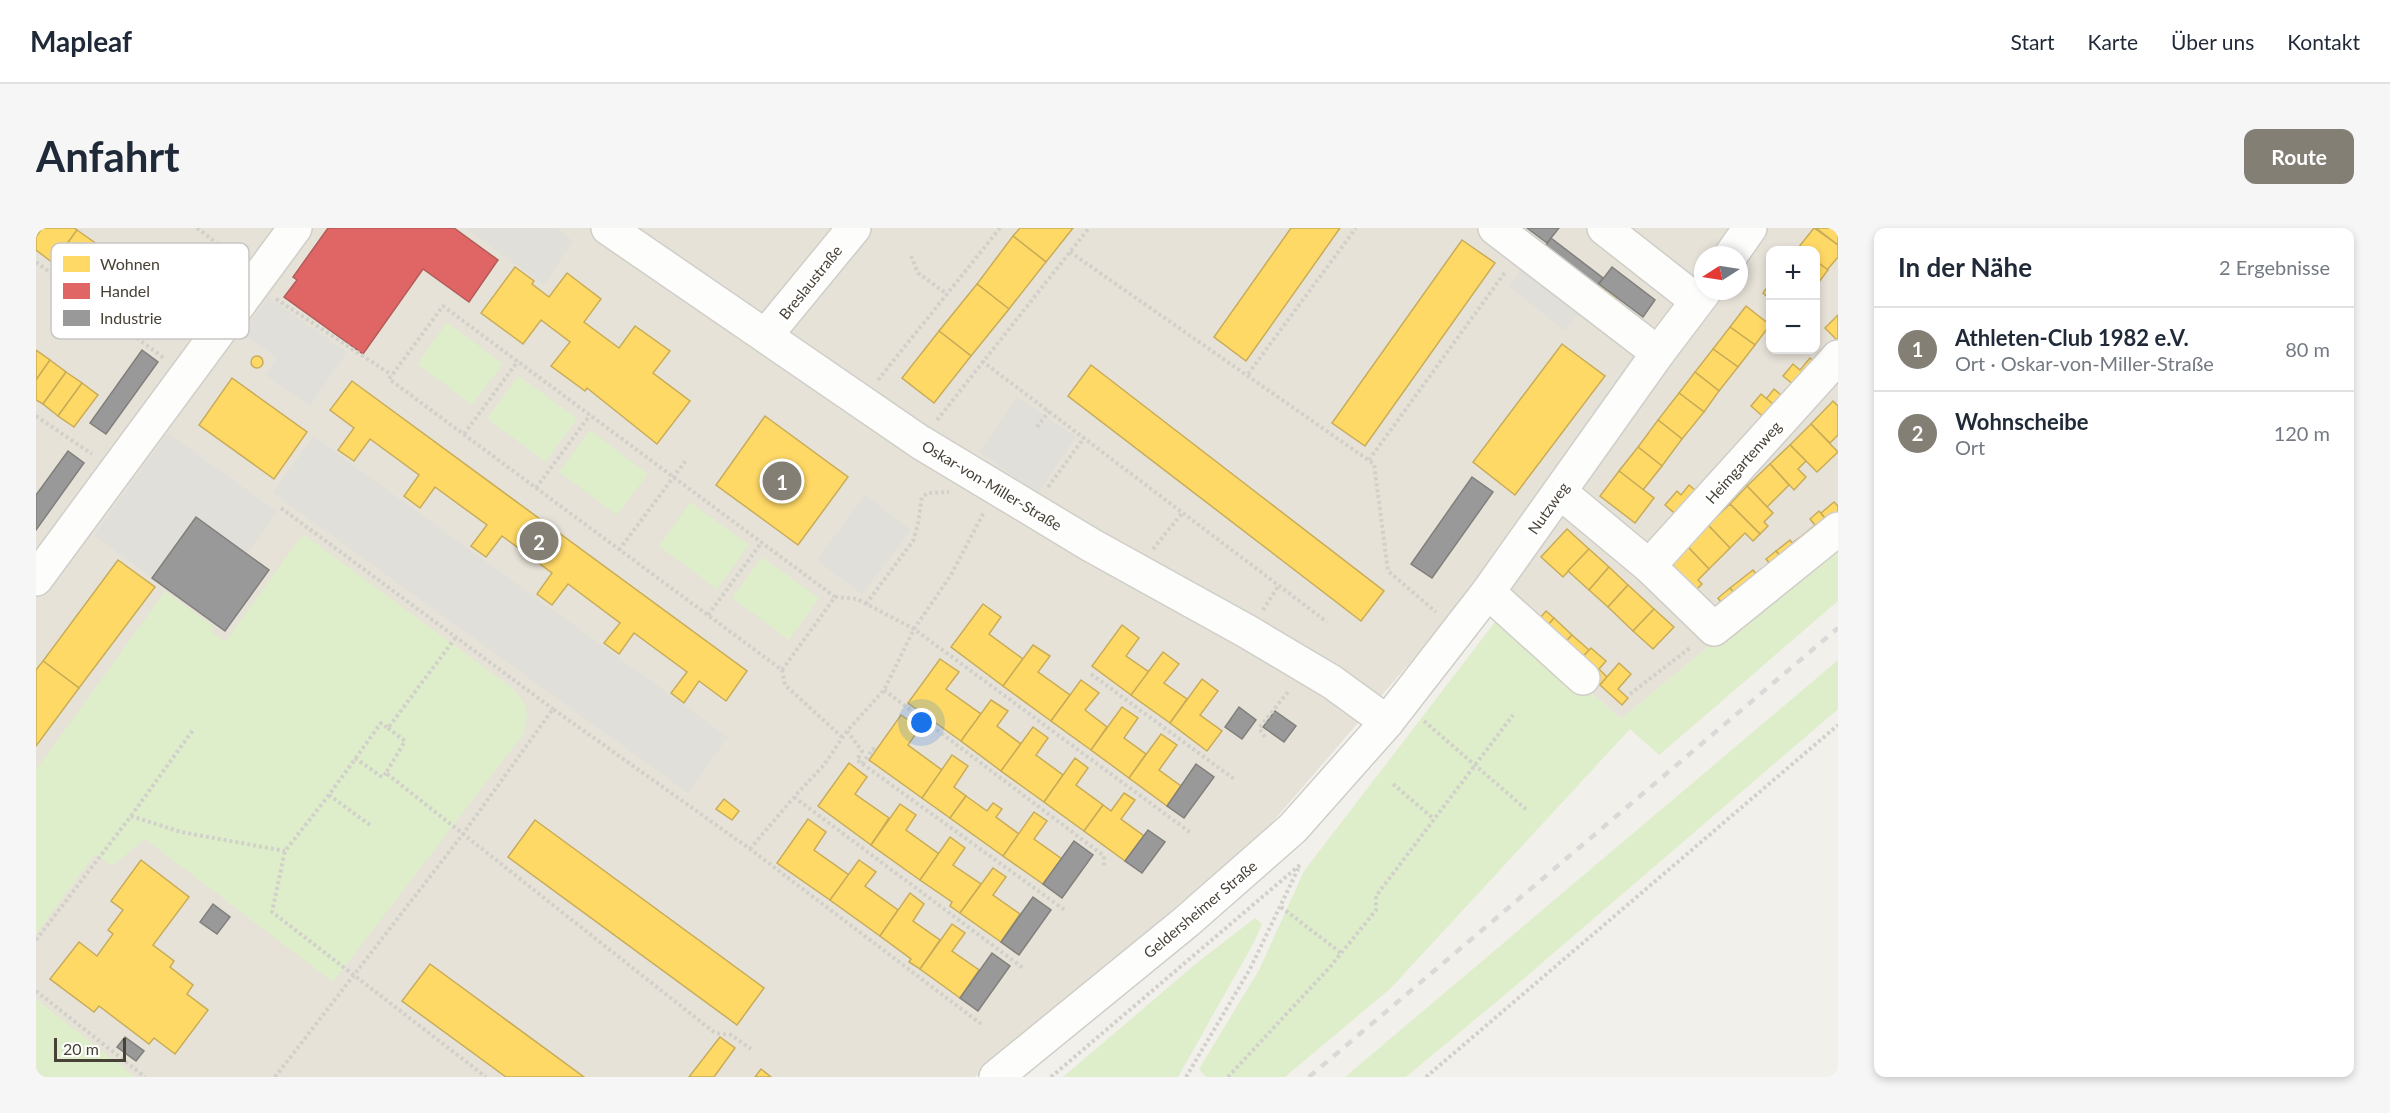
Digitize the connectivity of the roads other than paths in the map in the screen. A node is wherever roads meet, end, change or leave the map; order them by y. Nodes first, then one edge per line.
1 (295, 228) edge
2 (608, 228) edge
3 (854, 228) edge
4 (1496, 228) edge
5 (1604, 228) edge
6 (1750, 228) edge
7 (1737, 246) edge
8 (249, 289) edge
9 (1694, 291) edge
10 (1698, 300) edge
11 (766, 336) junction
12 (212, 339) edge
13 (1658, 353) junction
14 (1838, 357) edge
15 (1560, 492) junction
16 (1838, 529) edge
17 (1648, 566) junction
18 (36, 579) edge
19 (1488, 591) junction
20 (1583, 678) dead end
21 (1387, 722) junction
22 (996, 1077) edge

1 - 8 street
2 - 11 street, Oskar-von-Miller-Straße
3 - 11 street, Breslaustraße
4 - 13 street
5 - 9 street
6 - 7 street
10 - 13 street, Nutzweg
11 - 21 street, Oskar-von-Miller-Straße
12 - 18 street
13 - 15 street, Nutzweg
14 - 17 street, Heimgartenweg
15 - 17 street
15 - 19 street, Nutzweg
16 - 17 street
19 - 20 street
19 - 21 street, Nutzweg
21 - 22 street, Geldersheimer Straße

